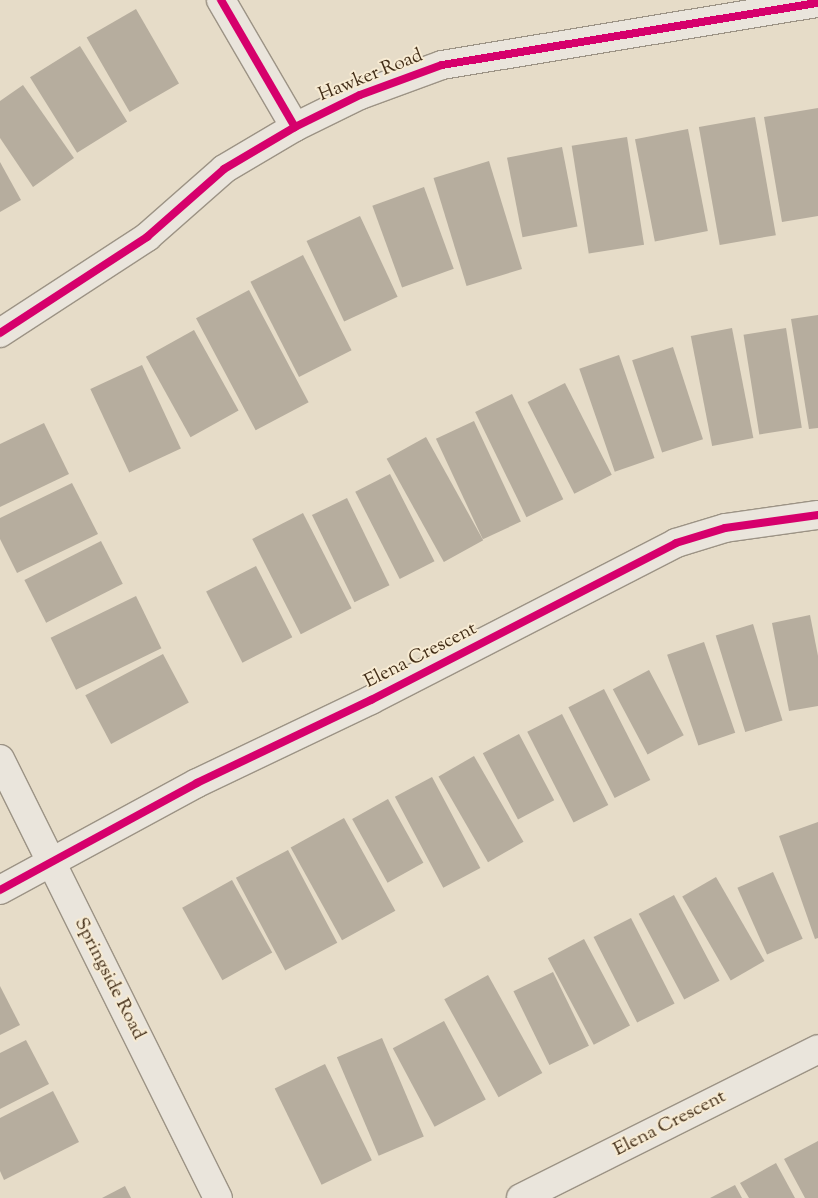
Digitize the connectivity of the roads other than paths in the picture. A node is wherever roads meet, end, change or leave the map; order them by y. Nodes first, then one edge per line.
1 (221, 0) edge
2 (818, 4) edge
3 (716, 10) edge
4 (295, 127) junction
5 (0, 333) edge
6 (818, 515) edge
7 (0, 759) edge
8 (50, 861) junction
9 (0, 890) edge
10 (818, 1048) edge
11 (218, 1198) edge
12 (521, 1198) edge

1 - 4 street
2 - 3 street, Hawker Road
3 - 4 street, Hawker Road
4 - 5 street, Hawker Road
6 - 8 street, Elena Crescent
7 - 8 street, Springside Road
8 - 9 street, Elena Crescent
8 - 11 street, Springside Road
10 - 12 street, Elena Crescent

